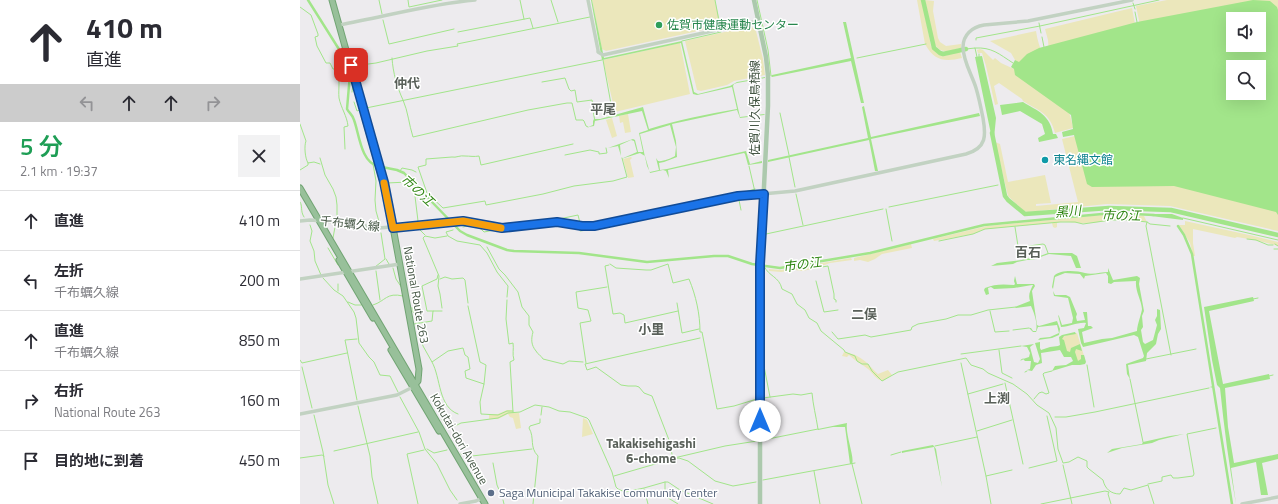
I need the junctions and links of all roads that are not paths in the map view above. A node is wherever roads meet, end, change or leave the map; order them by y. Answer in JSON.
{"nodes":[{"id":1,"x":332,"y":0,"type":"edge"},
{"id":2,"x":475,"y":0,"type":"edge"},
{"id":3,"x":588,"y":0,"type":"edge"},
{"id":4,"x":754,"y":0,"type":"edge"},
{"id":5,"x":1132,"y":0,"type":"edge"},
{"id":6,"x":758,"y":21,"type":"junction"},
{"id":7,"x":339,"y":25,"type":"junction"},
{"id":8,"x":300,"y":188,"type":"edge"},
{"id":9,"x":764,"y":194,"type":"junction"},
{"id":10,"x":300,"y":195,"type":"edge"},
{"id":11,"x":300,"y":221,"type":"edge"},
{"id":12,"x":318,"y":221,"type":"junction"},
{"id":13,"x":393,"y":228,"type":"junction"},
{"id":14,"x":400,"y":264,"type":"junction"},
{"id":15,"x":348,"y":272,"type":"junction"},
{"id":16,"x":300,"y":279,"type":"edge"},
{"id":17,"x":414,"y":386,"type":"junction"},
{"id":18,"x":300,"y":414,"type":"edge"},
{"id":19,"x":1278,"y":497,"type":"edge"},
{"id":20,"x":481,"y":500,"type":"edge"},
{"id":21,"x":460,"y":504,"type":"edge"},
{"id":22,"x":485,"y":504,"type":"edge"},
{"id":23,"x":760,"y":504,"type":"edge"},
{"id":24,"x":1242,"y":504,"type":"edge"}],
"edges":[{"from":1,"to":7,"type":"highway","name":"National Route 263"},
{"from":2,"to":7,"type":"street"},
{"from":3,"to":6,"type":"street"},
{"from":4,"to":6,"type":"main road","name":"佐賀川久保鳥栖線"},
{"from":5,"to":9,"type":"street","name":"千布蠣久線"},
{"from":6,"to":9,"type":"main road","name":"佐賀川久保鳥栖線"},
{"from":7,"to":13,"type":"highway","name":"National Route 263"},
{"from":8,"to":12,"type":"highway"},
{"from":9,"to":13,"type":"street","name":"千布蠣久線"},
{"from":9,"to":23,"type":"main road","name":"佐賀川久保鳥栖線"},
{"from":10,"to":12,"type":"highway"},
{"from":11,"to":12,"type":"street","name":"千布蠣久線"},
{"from":12,"to":13,"type":"street","name":"千布蠣久線"},
{"from":12,"to":15,"type":"highway"},
{"from":13,"to":14,"type":"highway","name":"National Route 263"},
{"from":14,"to":15,"type":"street"},
{"from":14,"to":17,"type":"highway","name":"National Route 263"},
{"from":15,"to":16,"type":"street"},
{"from":15,"to":17,"type":"highway"},
{"from":17,"to":18,"type":"street"},
{"from":17,"to":20,"type":"highway","name":"Kokutai-dori Avenue"},
{"from":19,"to":24,"type":"street"},
{"from":20,"to":21,"type":"street"},
{"from":20,"to":22,"type":"highway","name":"Kokutai-dori Avenue"}]}
